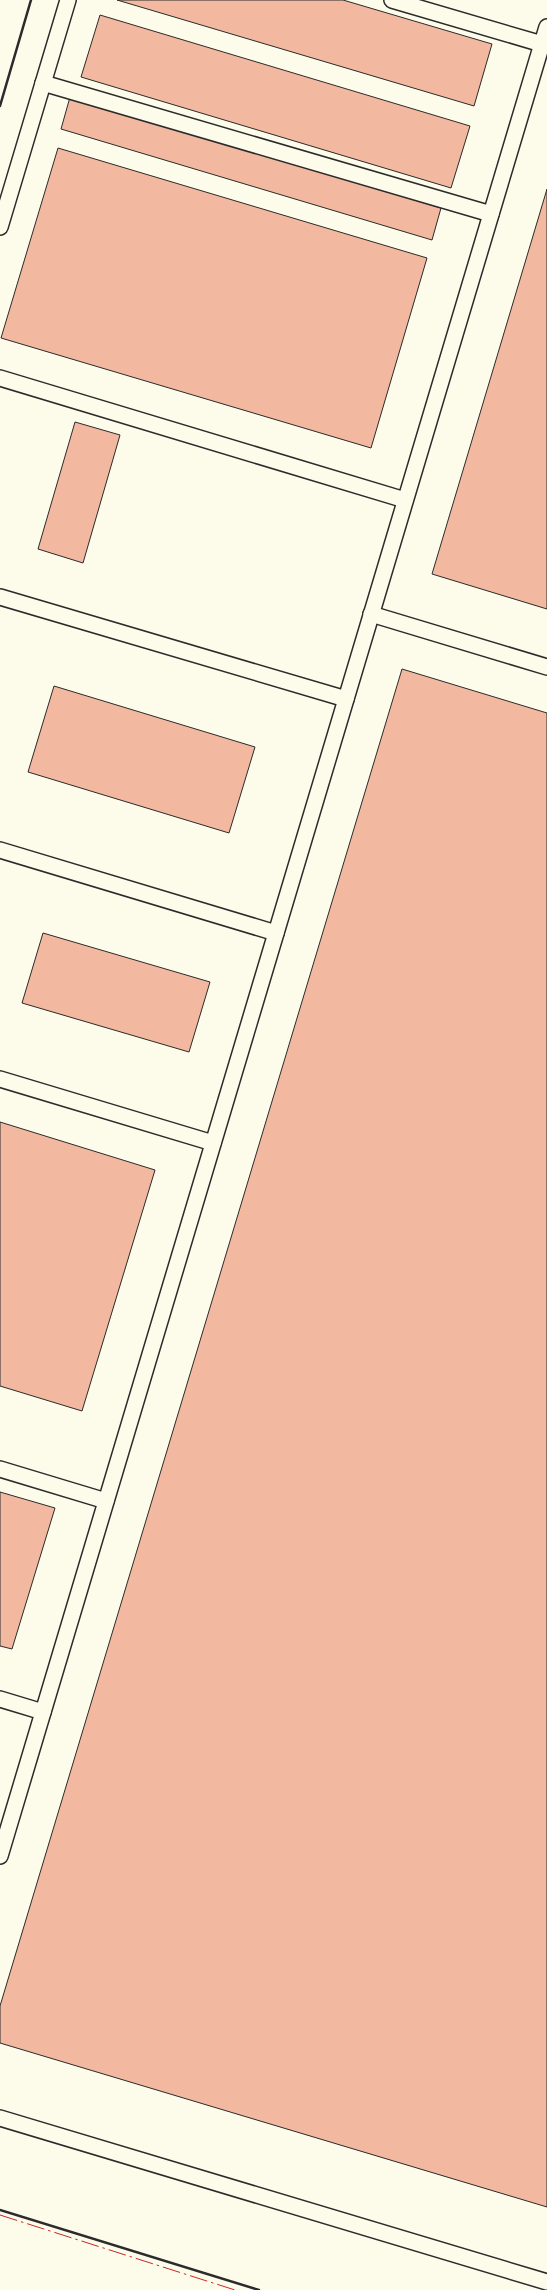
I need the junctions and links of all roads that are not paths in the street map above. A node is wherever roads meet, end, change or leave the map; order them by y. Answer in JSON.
{"nodes":[{"id":1,"x":68,"y":0,"type":"edge"},
{"id":2,"x":392,"y":0,"type":"edge"},
{"id":3,"x":547,"y":27,"type":"edge"},
{"id":4,"x":542,"y":44,"type":"junction"},
{"id":5,"x":43,"y":83,"type":"junction"},
{"id":6,"x":491,"y":214,"type":"junction"},
{"id":7,"x":0,"y":227,"type":"edge"},
{"id":8,"x":0,"y":378,"type":"edge"},
{"id":9,"x":405,"y":500,"type":"junction"},
{"id":10,"x":0,"y":598,"type":"edge"},
{"id":11,"x":371,"y":614,"type":"junction"},
{"id":12,"x":547,"y":667,"type":"edge"},
{"id":13,"x":346,"y":699,"type":"junction"},
{"id":14,"x":0,"y":850,"type":"edge"},
{"id":15,"x":276,"y":933,"type":"junction"},
{"id":16,"x":0,"y":1079,"type":"edge"},
{"id":17,"x":213,"y":1143,"type":"junction"},
{"id":18,"x":0,"y":1469,"type":"edge"},
{"id":19,"x":106,"y":1501,"type":"junction"},
{"id":20,"x":0,"y":1699,"type":"edge"},
{"id":21,"x":43,"y":1712,"type":"junction"},
{"id":22,"x":0,"y":1856,"type":"edge"},
{"id":23,"x":0,"y":2118,"type":"edge"},
{"id":24,"x":547,"y":2282,"type":"edge"}],
"edges":[{"from":1,"to":5,"type":"lane"},
{"from":2,"to":4,"type":"lane"},
{"from":3,"to":4,"type":"lane"},
{"from":4,"to":6,"type":"lane"},
{"from":5,"to":6,"type":"lane"},
{"from":5,"to":7,"type":"lane"},
{"from":6,"to":9,"type":"lane"},
{"from":8,"to":9,"type":"lane"},
{"from":9,"to":11,"type":"lane"},
{"from":10,"to":13,"type":"lane"},
{"from":11,"to":12,"type":"lane"},
{"from":11,"to":13,"type":"lane"},
{"from":13,"to":15,"type":"lane"},
{"from":14,"to":15,"type":"lane"},
{"from":15,"to":17,"type":"lane"},
{"from":16,"to":17,"type":"lane"},
{"from":17,"to":19,"type":"lane"},
{"from":18,"to":19,"type":"lane"},
{"from":19,"to":21,"type":"lane"},
{"from":20,"to":21,"type":"lane"},
{"from":21,"to":22,"type":"lane"},
{"from":23,"to":24,"type":"lane"}]}
